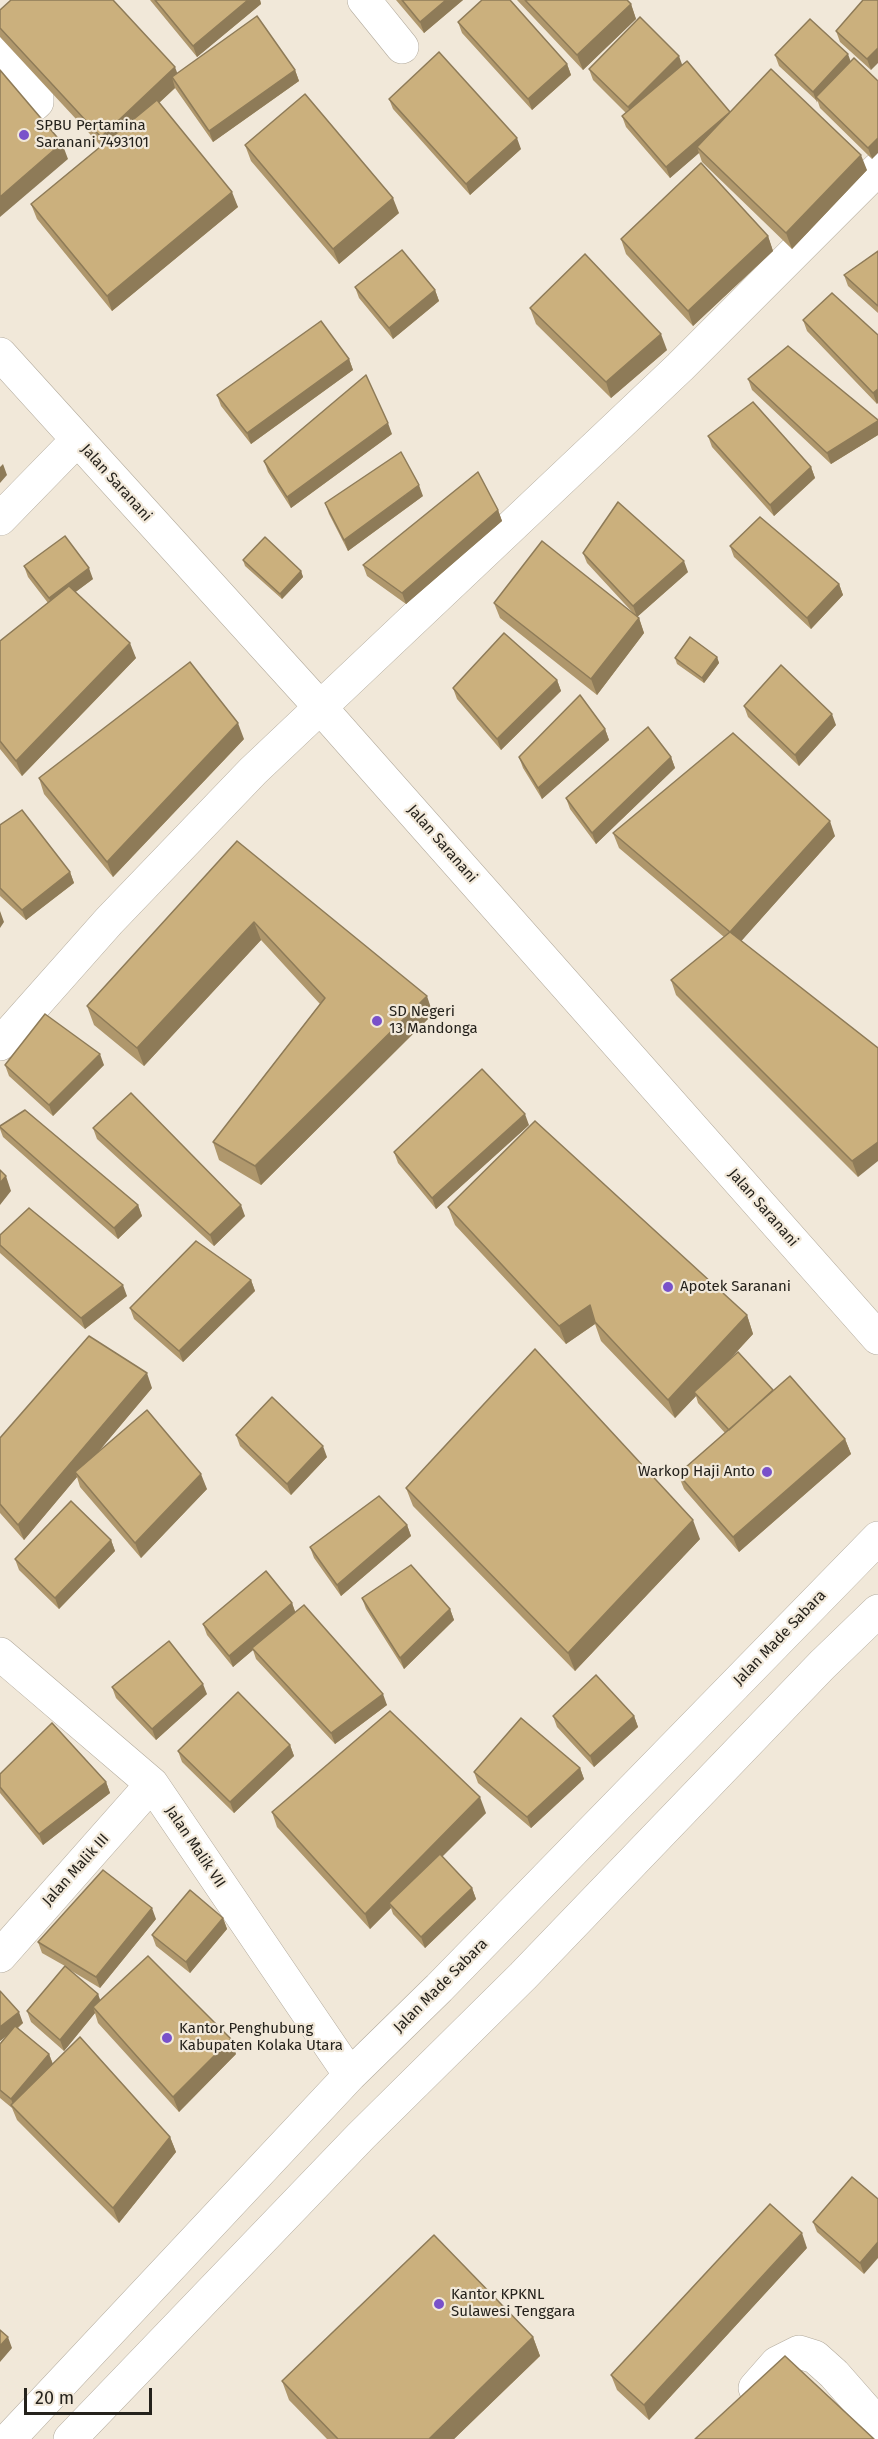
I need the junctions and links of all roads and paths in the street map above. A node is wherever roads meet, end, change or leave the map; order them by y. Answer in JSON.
{"nodes":[{"id":1,"x":364,"y":0,"type":"edge"},
{"id":2,"x":402,"y":47,"type":"dead end"},
{"id":3,"x":0,"y":48,"type":"edge"},
{"id":4,"x":27,"y":111,"type":"edge"},
{"id":5,"x":878,"y":169,"type":"edge"},
{"id":6,"x":0,"y":354,"type":"edge"},
{"id":7,"x":77,"y":440,"type":"junction"},
{"id":8,"x":0,"y":519,"type":"edge"},
{"id":9,"x":320,"y":707,"type":"junction"},
{"id":10,"x":0,"y":1044,"type":"edge"},
{"id":11,"x":878,"y":1338,"type":"edge"},
{"id":12,"x":878,"y":1538,"type":"edge"},
{"id":13,"x":878,"y":1611,"type":"edge"},
{"id":14,"x":0,"y":1654,"type":"edge"},
{"id":15,"x":152,"y":1784,"type":"junction"},
{"id":16,"x":0,"y":1956,"type":"edge"},
{"id":17,"x":350,"y":2075,"type":"junction"},
{"id":18,"x":733,"y":2412,"type":"edge"},
{"id":19,"x":878,"y":2424,"type":"edge"},
{"id":20,"x":9,"y":2439,"type":"edge"},
{"id":21,"x":70,"y":2439,"type":"edge"}],
"edges":[{"from":1,"to":2,"type":"street"},
{"from":3,"to":4,"type":"street"},
{"from":5,"to":9,"type":"street"},
{"from":6,"to":7,"type":"street","name":"Jalan Saranani"},
{"from":7,"to":8,"type":"street"},
{"from":7,"to":9,"type":"street","name":"Jalan Saranani"},
{"from":9,"to":10,"type":"street"},
{"from":9,"to":11,"type":"street","name":"Jalan Saranani"},
{"from":12,"to":17,"type":"street","name":"Jalan Made Sabara"},
{"from":13,"to":21,"type":"street"},
{"from":14,"to":15,"type":"street","name":"Jalan Malik VII"},
{"from":15,"to":16,"type":"street","name":"Jalan Malik III"},
{"from":15,"to":17,"type":"street","name":"Jalan Malik VII"},
{"from":17,"to":20,"type":"street","name":"Jalan Made Sabara"},
{"from":18,"to":19,"type":"street"}]}
